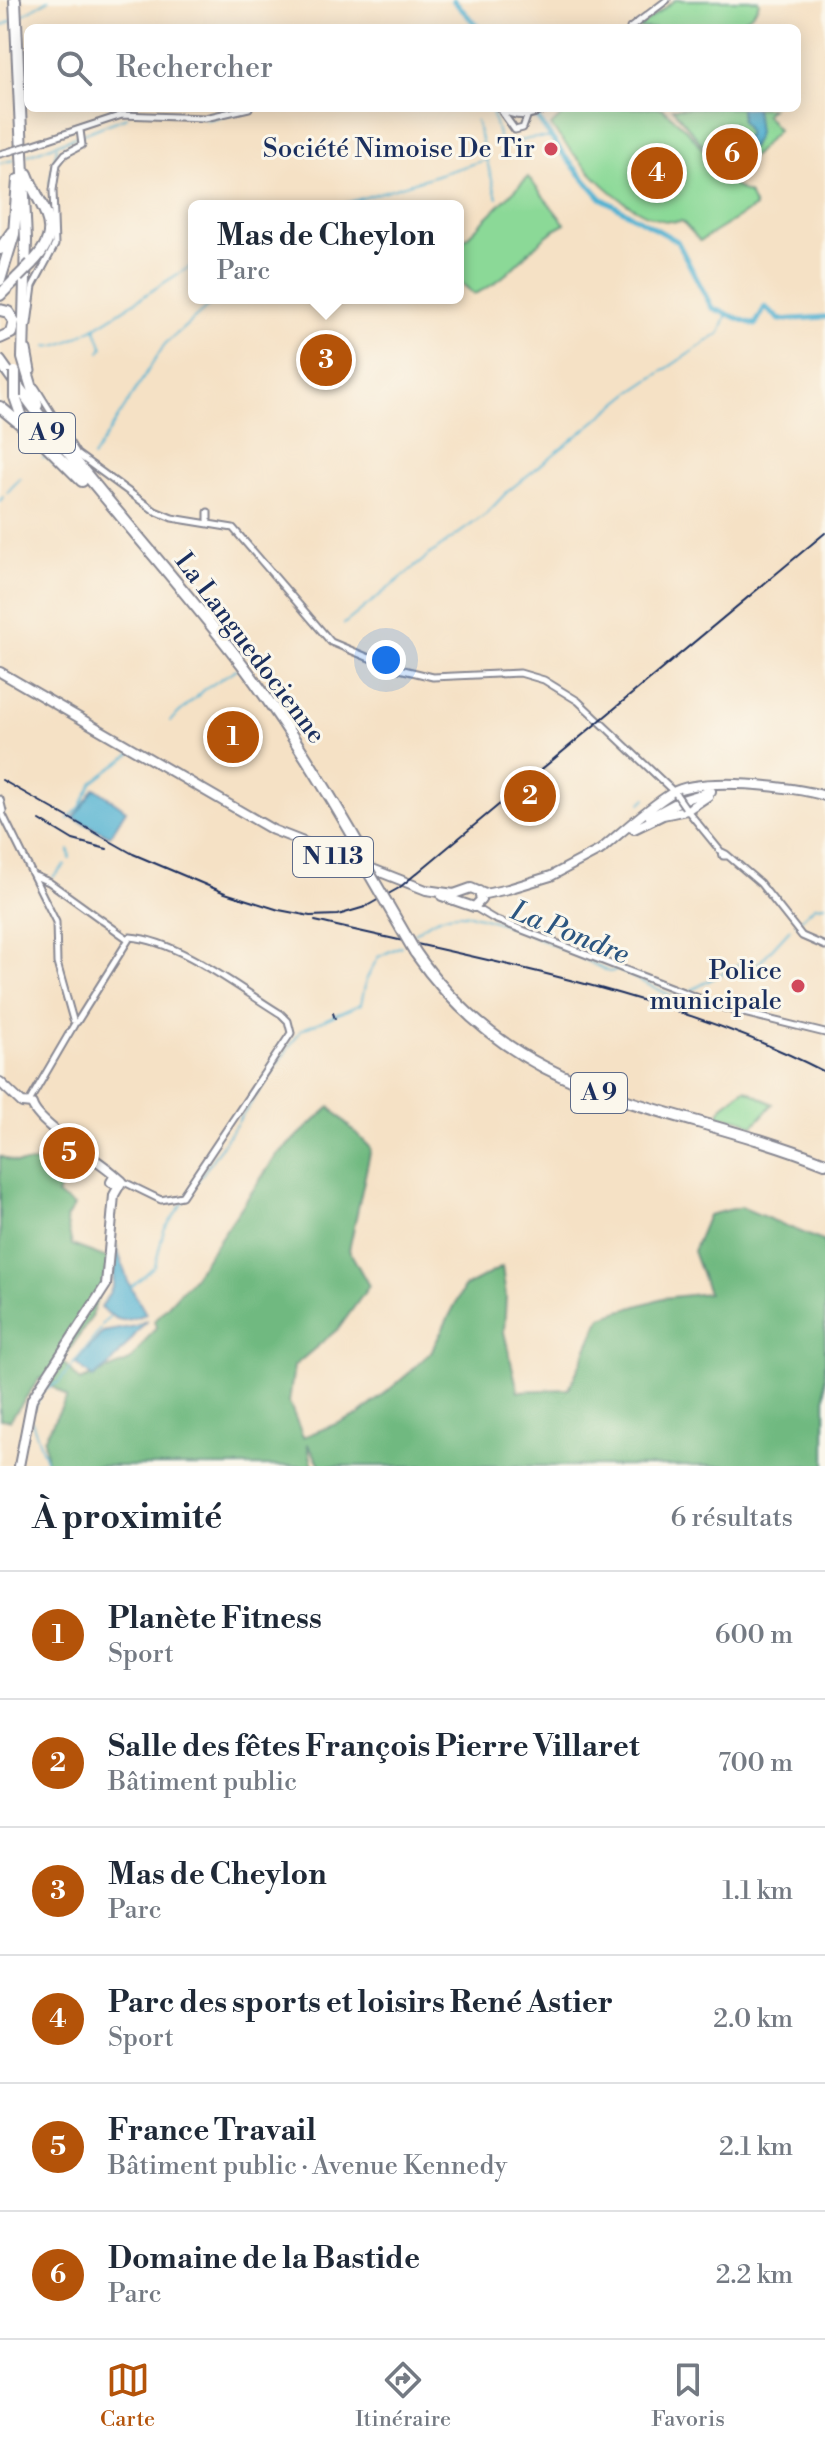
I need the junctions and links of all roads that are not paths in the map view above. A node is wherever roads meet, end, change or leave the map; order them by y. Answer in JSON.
{"nodes":[{"id":1,"x":14,"y":0,"type":"edge"},
{"id":2,"x":667,"y":0,"type":"edge"},
{"id":3,"x":15,"y":20,"type":"junction"},
{"id":4,"x":636,"y":24,"type":"edge"},
{"id":5,"x":19,"y":62,"type":"junction"},
{"id":6,"x":231,"y":112,"type":"edge"},
{"id":7,"x":502,"y":112,"type":"edge"},
{"id":8,"x":508,"y":112,"type":"edge"},
{"id":9,"x":540,"y":112,"type":"edge"},
{"id":10,"x":518,"y":116,"type":"junction"},
{"id":11,"x":528,"y":119,"type":"junction"},
{"id":12,"x":510,"y":123,"type":"junction"},
{"id":13,"x":81,"y":133,"type":"junction"},
{"id":14,"x":0,"y":154,"type":"edge"},
{"id":15,"x":20,"y":216,"type":"junction"},
{"id":16,"x":0,"y":249,"type":"edge"},
{"id":17,"x":0,"y":280,"type":"edge"},
{"id":18,"x":0,"y":295,"type":"edge"},
{"id":19,"x":0,"y":310,"type":"edge"},
{"id":20,"x":0,"y":338,"type":"edge"},
{"id":21,"x":0,"y":358,"type":"edge"},
{"id":22,"x":0,"y":368,"type":"edge"},
{"id":23,"x":17,"y":394,"type":"junction"},
{"id":24,"x":0,"y":407,"type":"edge"},
{"id":25,"x":39,"y":438,"type":"junction"},
{"id":26,"x":62,"y":447,"type":"junction"},
{"id":27,"x":96,"y":496,"type":"junction"},
{"id":28,"x":208,"y":512,"type":"dead end"},
{"id":29,"x":206,"y":521,"type":"junction"},
{"id":30,"x":0,"y":673,"type":"edge"},
{"id":31,"x":768,"y":786,"type":"junction"},
{"id":32,"x":211,"y":789,"type":"dead end"},
{"id":33,"x":675,"y":793,"type":"junction"},
{"id":34,"x":825,"y":796,"type":"edge"},
{"id":35,"x":0,"y":804,"type":"edge"},
{"id":36,"x":234,"y":808,"type":"junction"},
{"id":37,"x":686,"y":809,"type":"junction"},
{"id":38,"x":604,"y":847,"type":"junction"},
{"id":39,"x":363,"y":857,"type":"junction"},
{"id":40,"x":38,"y":879,"type":"junction"},
{"id":41,"x":482,"y":899,"type":"junction"},
{"id":42,"x":128,"y":938,"type":"junction"},
{"id":43,"x":825,"y":946,"type":"edge"},
{"id":44,"x":75,"y":1022,"type":"junction"},
{"id":45,"x":825,"y":1033,"type":"edge"},
{"id":46,"x":0,"y":1084,"type":"edge"},
{"id":47,"x":29,"y":1106,"type":"junction"},
{"id":48,"x":825,"y":1160,"type":"edge"},
{"id":49,"x":117,"y":1181,"type":"junction"},
{"id":50,"x":19,"y":1466,"type":"edge"}],
"edges":[{"from":1,"to":3,"type":"highway"},
{"from":2,"to":4,"type":"street"},
{"from":3,"to":5,"type":"highway"},
{"from":3,"to":15,"type":"highway"},
{"from":5,"to":18,"type":"highway","bridge":true},
{"from":5,"to":26,"type":"highway"},
{"from":6,"to":13,"type":"street"},
{"from":7,"to":12,"type":"street"},
{"from":8,"to":10,"type":"street"},
{"from":9,"to":11,"type":"street"},
{"from":10,"to":11,"type":"street"},
{"from":10,"to":12,"type":"street"},
{"from":11,"to":12,"type":"street"},
{"from":13,"to":14,"type":"street","bridge":true},
{"from":13,"to":29,"type":"street"},
{"from":15,"to":16,"type":"highway"},
{"from":15,"to":17,"type":"highway"},
{"from":15,"to":23,"type":"highway","bridge":true},
{"from":19,"to":20,"type":"highway"},
{"from":21,"to":23,"type":"highway"},
{"from":22,"to":27,"type":"highway","name":"La Languedocienne","number":"A 9"},
{"from":23,"to":25,"type":"highway"},
{"from":23,"to":26,"type":"highway","name":"La Languedocienne","number":"A 9"},
{"from":24,"to":25,"type":"highway"},
{"from":25,"to":27,"type":"highway"},
{"from":26,"to":39,"type":"highway","name":"La Languedocienne","number":"A 9"},
{"from":27,"to":39,"type":"highway","name":"La Languedocienne","number":"A 9"},
{"from":28,"to":29,"type":"street"},
{"from":29,"to":33,"type":"street"},
{"from":30,"to":36,"type":"main road","number":"N 113"},
{"from":30,"to":41,"type":"main road","number":"N 113"},
{"from":31,"to":33,"type":"main road"},
{"from":31,"to":34,"type":"main road"},
{"from":31,"to":37,"type":"main road"},
{"from":31,"to":38,"type":"main road"},
{"from":32,"to":36,"type":"street"},
{"from":33,"to":37,"type":"street","bridge":true},
{"from":33,"to":38,"type":"main road"},
{"from":35,"to":40,"type":"street"},
{"from":36,"to":41,"type":"main road","number":"N 113"},
{"from":37,"to":38,"type":"main road"},
{"from":37,"to":43,"type":"street"},
{"from":38,"to":41,"type":"main road"},
{"from":39,"to":48,"type":"highway","name":"La Languedocienne","number":"A 9","bridge":true},
{"from":40,"to":42,"type":"street"},
{"from":40,"to":44,"type":"street"},
{"from":41,"to":45,"type":"street"},
{"from":42,"to":44,"type":"street"},
{"from":42,"to":49,"type":"street"},
{"from":44,"to":47,"type":"street"},
{"from":46,"to":47,"type":"main road"},
{"from":47,"to":49,"type":"main road"},
{"from":49,"to":50,"type":"main road"}]}
